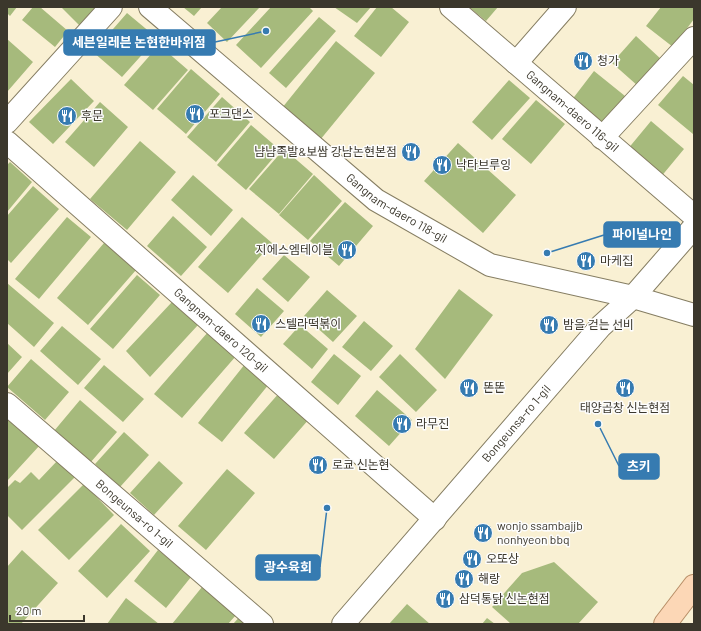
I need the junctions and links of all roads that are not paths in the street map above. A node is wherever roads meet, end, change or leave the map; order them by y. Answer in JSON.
{"nodes":[{"id":1,"x":111,"y":7,"type":"edge"},
{"id":2,"x":150,"y":7,"type":"edge"},
{"id":3,"x":451,"y":7,"type":"edge"},
{"id":4,"x":565,"y":7,"type":"edge"},
{"id":5,"x":694,"y":38,"type":"edge"},
{"id":6,"x":516,"y":63,"type":"junction"},
{"id":7,"x":7,"y":122,"type":"edge"},
{"id":8,"x":602,"y":138,"type":"junction"},
{"id":9,"x":7,"y":142,"type":"edge"},
{"id":10,"x":694,"y":216,"type":"edge"},
{"id":11,"x":694,"y":227,"type":"edge"},
{"id":12,"x":633,"y":297,"type":"junction"},
{"id":13,"x":694,"y":314,"type":"edge"},
{"id":14,"x":7,"y":404,"type":"edge"},
{"id":15,"x":435,"y":520,"type":"junction"},
{"id":16,"x":694,"y":586,"type":"edge"},
{"id":17,"x":262,"y":624,"type":"edge"},
{"id":18,"x":343,"y":624,"type":"edge"},
{"id":19,"x":665,"y":624,"type":"edge"}],
"edges":[{"from":1,"to":7,"type":"street"},
{"from":2,"to":12,"type":"street","name":"Gangnam-daero 118-gil"},
{"from":3,"to":6,"type":"street","name":"Gangnam-daero 116-gil"},
{"from":4,"to":6,"type":"street"},
{"from":5,"to":8,"type":"street"},
{"from":6,"to":8,"type":"street","name":"Gangnam-daero 116-gil"},
{"from":8,"to":10,"type":"street","name":"Gangnam-daero 116-gil"},
{"from":9,"to":15,"type":"street","name":"Gangnam-daero 120-gil"},
{"from":11,"to":12,"type":"street","name":"Bongeunsa-ro 1-gil"},
{"from":12,"to":13,"type":"street","name":"Gangnam-daero 118-gil"},
{"from":12,"to":15,"type":"street","name":"Bongeunsa-ro 1-gil"},
{"from":14,"to":17,"type":"street","name":"Bongeunsa-ro 1-gil"},
{"from":15,"to":18,"type":"street","name":"Bongeunsa-ro 1-gil"},
{"from":16,"to":19,"type":"main road"}]}
